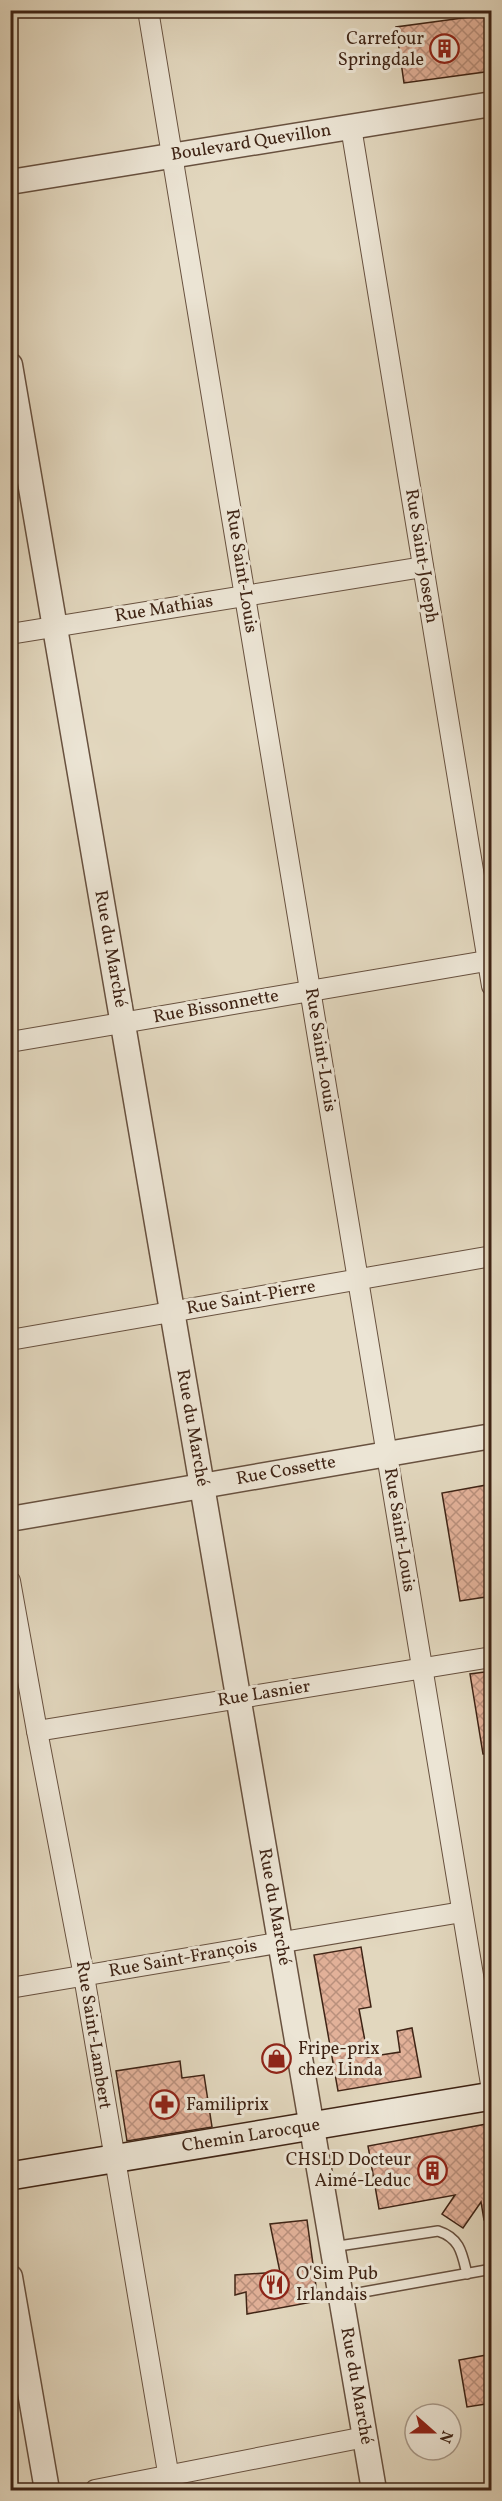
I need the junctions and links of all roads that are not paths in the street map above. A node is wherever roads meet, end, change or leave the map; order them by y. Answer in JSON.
{"nodes":[{"id":1,"x":148,"y":10,"type":"edge"},
{"id":2,"x":492,"y":104,"type":"edge"},
{"id":3,"x":351,"y":127,"type":"junction"},
{"id":4,"x":172,"y":156,"type":"junction"},
{"id":5,"x":10,"y":182,"type":"edge"},
{"id":6,"x":10,"y":365,"type":"edge"},
{"id":7,"x":423,"y":567,"type":"junction"},
{"id":8,"x":245,"y":596,"type":"junction"},
{"id":9,"x":55,"y":627,"type":"junction"},
{"id":10,"x":10,"y":634,"type":"edge"},
{"id":11,"x":489,"y":960,"type":"edge"},
{"id":12,"x":492,"y":986,"type":"edge"},
{"id":13,"x":310,"y":991,"type":"junction"},
{"id":14,"x":123,"y":1023,"type":"junction"},
{"id":15,"x":10,"y":1042,"type":"edge"},
{"id":16,"x":492,"y":1256,"type":"edge"},
{"id":17,"x":358,"y":1279,"type":"junction"},
{"id":18,"x":172,"y":1312,"type":"junction"},
{"id":19,"x":10,"y":1340,"type":"edge"},
{"id":20,"x":492,"y":1436,"type":"edge"},
{"id":21,"x":387,"y":1454,"type":"junction"},
{"id":22,"x":202,"y":1486,"type":"junction"},
{"id":23,"x":10,"y":1519,"type":"edge"},
{"id":24,"x":10,"y":1581,"type":"edge"},
{"id":25,"x":492,"y":1657,"type":"edge"},
{"id":26,"x":422,"y":1669,"type":"junction"},
{"id":27,"x":238,"y":1698,"type":"junction"},
{"id":28,"x":37,"y":1731,"type":"junction"},
{"id":29,"x":462,"y":1912,"type":"junction"},
{"id":30,"x":280,"y":1943,"type":"junction"},
{"id":31,"x":84,"y":1976,"type":"junction"},
{"id":32,"x":10,"y":1988,"type":"edge"},
{"id":33,"x":492,"y":2091,"type":"edge"},
{"id":34,"x":492,"y":2096,"type":"edge"},
{"id":35,"x":311,"y":2126,"type":"junction"},
{"id":36,"x":114,"y":2159,"type":"junction"},
{"id":37,"x":10,"y":2176,"type":"edge"},
{"id":38,"x":332,"y":2247,"type":"junction"},
{"id":39,"x":492,"y":2269,"type":"edge"},
{"id":40,"x":467,"y":2274,"type":"junction"},
{"id":41,"x":10,"y":2277,"type":"edge"},
{"id":42,"x":341,"y":2296,"type":"junction"},
{"id":43,"x":19,"y":2386,"type":"edge"},
{"id":44,"x":365,"y":2436,"type":"junction"},
{"id":45,"x":170,"y":2483,"type":"edge"},
{"id":46,"x":47,"y":2490,"type":"edge"},
{"id":47,"x":95,"y":2490,"type":"edge"},
{"id":48,"x":374,"y":2490,"type":"edge"}],
"edges":[{"from":1,"to":4,"type":"street","name":"Rue Saint-Louis"},
{"from":2,"to":3,"type":"street","name":"Boulevard Quevillon"},
{"from":3,"to":4,"type":"street","name":"Boulevard Quevillon"},
{"from":3,"to":7,"type":"street","name":"Rue Saint-Joseph"},
{"from":4,"to":5,"type":"street","name":"Boulevard Quevillon"},
{"from":4,"to":8,"type":"street","name":"Rue Saint-Louis"},
{"from":6,"to":9,"type":"street","name":"Rue du Marché"},
{"from":7,"to":8,"type":"street","name":"Rue Mathias"},
{"from":7,"to":11,"type":"street","name":"Rue Saint-Joseph"},
{"from":8,"to":9,"type":"street","name":"Rue Mathias"},
{"from":8,"to":13,"type":"street","name":"Rue Saint-Louis"},
{"from":9,"to":10,"type":"street","name":"Rue Mathias"},
{"from":9,"to":14,"type":"street","name":"Rue du Marché"},
{"from":11,"to":12,"type":"street","name":"Rue Saint-Joseph"},
{"from":11,"to":13,"type":"street","name":"Rue Bissonnette"},
{"from":13,"to":14,"type":"street","name":"Rue Bissonnette"},
{"from":13,"to":17,"type":"street","name":"Rue Saint-Louis"},
{"from":14,"to":15,"type":"street","name":"Rue Bissonnette"},
{"from":14,"to":18,"type":"street","name":"Rue du Marché"},
{"from":16,"to":17,"type":"street","name":"Rue Saint-Pierre"},
{"from":17,"to":18,"type":"street","name":"Rue Saint-Pierre"},
{"from":17,"to":21,"type":"street","name":"Rue Saint-Louis"},
{"from":18,"to":19,"type":"street","name":"Rue Saint-Pierre"},
{"from":18,"to":22,"type":"street","name":"Rue du Marché"},
{"from":20,"to":21,"type":"street","name":"Rue Cossette"},
{"from":21,"to":22,"type":"street","name":"Rue Cossette"},
{"from":21,"to":26,"type":"street","name":"Rue Saint-Louis"},
{"from":22,"to":23,"type":"street","name":"Rue Cossette"},
{"from":22,"to":27,"type":"street","name":"Rue du Marché"},
{"from":24,"to":28,"type":"street","name":"Rue Saint-Lambert"},
{"from":25,"to":26,"type":"street","name":"Rue Lasnier"},
{"from":26,"to":27,"type":"street","name":"Rue Lasnier"},
{"from":26,"to":29,"type":"street","name":"Rue Saint-Louis"},
{"from":27,"to":28,"type":"street","name":"Rue Lasnier"},
{"from":27,"to":30,"type":"street","name":"Rue du Marché"},
{"from":28,"to":31,"type":"street","name":"Rue Saint-Lambert"},
{"from":29,"to":30,"type":"street","name":"Rue Saint-François"},
{"from":29,"to":33,"type":"street","name":"Rue Saint-Louis"},
{"from":30,"to":31,"type":"street","name":"Rue Saint-François"},
{"from":30,"to":35,"type":"street","name":"Rue du Marché"},
{"from":31,"to":32,"type":"street","name":"Rue Saint-François"},
{"from":31,"to":36,"type":"street","name":"Rue Saint-Lambert"},
{"from":34,"to":35,"type":"main road","name":"Chemin Larocque"},
{"from":35,"to":36,"type":"main road","name":"Chemin Larocque"},
{"from":35,"to":38,"type":"street","name":"Rue du Marché"},
{"from":36,"to":37,"type":"main road","name":"Chemin Larocque"},
{"from":36,"to":45,"type":"street","name":"Rue Saint-Lambert"},
{"from":38,"to":40,"type":"lane"},
{"from":38,"to":42,"type":"street","name":"Rue du Marché"},
{"from":39,"to":40,"type":"lane"},
{"from":40,"to":42,"type":"lane"},
{"from":41,"to":43,"type":"street"},
{"from":42,"to":44,"type":"street","name":"Rue du Marché"},
{"from":43,"to":46,"type":"street"},
{"from":44,"to":45,"type":"street"},
{"from":44,"to":48,"type":"street","name":"Rue du Marché"},
{"from":45,"to":47,"type":"street"}]}
